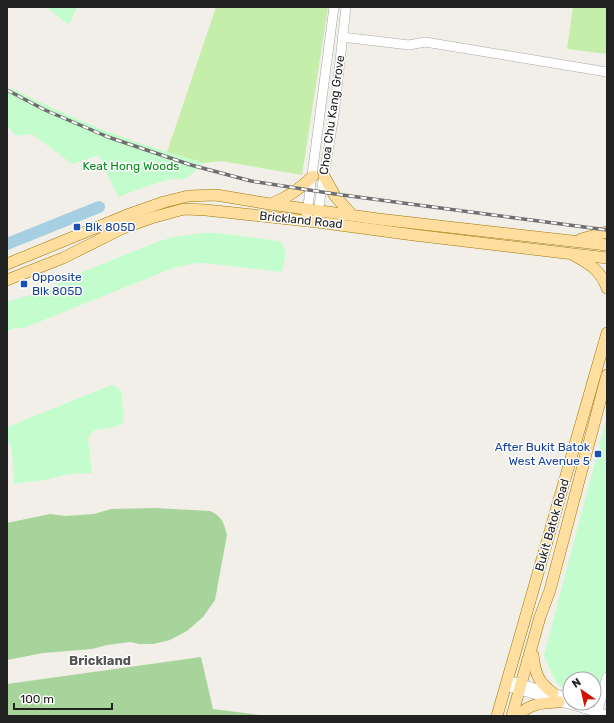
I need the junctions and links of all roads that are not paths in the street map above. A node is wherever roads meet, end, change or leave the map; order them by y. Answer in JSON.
{"nodes":[{"id":1,"x":334,"y":7,"type":"edge"},
{"id":2,"x":346,"y":7,"type":"edge"},
{"id":3,"x":342,"y":37,"type":"junction"},
{"id":4,"x":607,"y":72,"type":"edge"},
{"id":5,"x":318,"y":176,"type":"junction"},
{"id":6,"x":270,"y":204,"type":"junction"},
{"id":7,"x":313,"y":209,"type":"junction"},
{"id":8,"x":352,"y":215,"type":"junction"},
{"id":9,"x":311,"y":221,"type":"junction"},
{"id":10,"x":607,"y":232,"type":"edge"},
{"id":11,"x":575,"y":241,"type":"junction"},
{"id":12,"x":607,"y":244,"type":"edge"},
{"id":13,"x":573,"y":254,"type":"junction"},
{"id":14,"x":607,"y":258,"type":"edge"},
{"id":15,"x":7,"y":264,"type":"edge"},
{"id":16,"x":7,"y":280,"type":"edge"},
{"id":17,"x":607,"y":288,"type":"edge"},
{"id":18,"x":607,"y":333,"type":"edge"},
{"id":19,"x":607,"y":375,"type":"edge"},
{"id":20,"x":570,"y":513,"type":"junction"},
{"id":21,"x":553,"y":522,"type":"junction"},
{"id":22,"x":562,"y":542,"type":"junction"},
{"id":23,"x":536,"y":582,"type":"junction"},
{"id":24,"x":532,"y":648,"type":"junction"},
{"id":25,"x":607,"y":677,"type":"edge"},
{"id":26,"x":506,"y":683,"type":"junction"},
{"id":27,"x":521,"y":687,"type":"junction"},
{"id":28,"x":561,"y":698,"type":"edge"},
{"id":29,"x":603,"y":708,"type":"edge"},
{"id":30,"x":607,"y":715,"type":"edge"},
{"id":31,"x":497,"y":716,"type":"edge"},
{"id":32,"x":512,"y":716,"type":"edge"},
{"id":33,"x":517,"y":716,"type":"edge"}],
"edges":[{"from":1,"to":5,"type":"street","name":"Choa Chu Kang Grove"},
{"from":2,"to":3,"type":"street","name":"Choa Chu Kang Grove"},
{"from":3,"to":4,"type":"street"},
{"from":3,"to":5,"type":"street","name":"Choa Chu Kang Grove"},
{"from":5,"to":6,"type":"main road"},
{"from":5,"to":7,"type":"street","name":"Choa Chu Kang Grove"},
{"from":5,"to":8,"type":"main road"},
{"from":6,"to":7,"type":"main road","name":"Brickland Road"},
{"from":6,"to":15,"type":"main road","name":"Brickland Road"},
{"from":7,"to":8,"type":"main road","name":"Brickland Road"},
{"from":7,"to":9,"type":"street","name":"Choa Chu Kang Grove"},
{"from":8,"to":11,"type":"main road","name":"Brickland Road"},
{"from":9,"to":13,"type":"main road","name":"Brickland Road"},
{"from":9,"to":16,"type":"main road","name":"Brickland Road"},
{"from":10,"to":11,"type":"main road"},
{"from":11,"to":12,"type":"main road","name":"Brickland Road"},
{"from":13,"to":14,"type":"main road","name":"Brickland Road"},
{"from":13,"to":17,"type":"main road"},
{"from":18,"to":21,"type":"main road","name":"Bukit Batok Road"},
{"from":19,"to":20,"type":"main road","name":"Bukit Batok Road"},
{"from":20,"to":21,"type":"main road"},
{"from":20,"to":22,"type":"main road","name":"Bukit Batok Road"},
{"from":21,"to":23,"type":"main road","name":"Bukit Batok Road"},
{"from":22,"to":23,"type":"main road"},
{"from":22,"to":24,"type":"main road","name":"Bukit Batok Road"},
{"from":23,"to":26,"type":"main road","name":"Bukit Batok Road"},
{"from":24,"to":27,"type":"main road","name":"Bukit Batok Road"},
{"from":24,"to":28,"type":"main road"},
{"from":25,"to":29,"type":"street"},
{"from":26,"to":27,"type":"street"},
{"from":26,"to":31,"type":"main road","name":"Bukit Batok Road"},
{"from":27,"to":28,"type":"street"},
{"from":27,"to":32,"type":"main road","name":"Bukit Batok Road"},
{"from":28,"to":30,"type":"street"},
{"from":28,"to":33,"type":"main road"}]}
